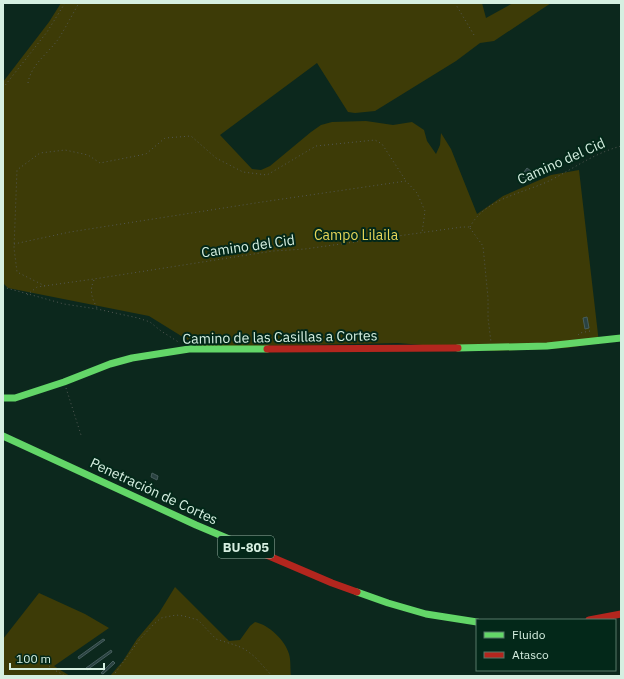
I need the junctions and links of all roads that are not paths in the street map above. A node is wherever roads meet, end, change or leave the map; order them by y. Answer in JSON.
{"nodes":[{"id":1,"x":621,"y":338,"type":"edge"},
{"id":2,"x":3,"y":398,"type":"edge"},
{"id":3,"x":3,"y":436,"type":"edge"},
{"id":4,"x":621,"y":614,"type":"edge"},
{"id":5,"x":594,"y":619,"type":"edge"},
{"id":6,"x":476,"y":622,"type":"edge"}],
"edges":[{"from":1,"to":2,"type":"street","name":"Camino de las Casillas a Cortes"},
{"from":3,"to":6,"type":"street","name":"Penetración de Cortes","number":"BU-805"},
{"from":4,"to":5,"type":"street"}]}
